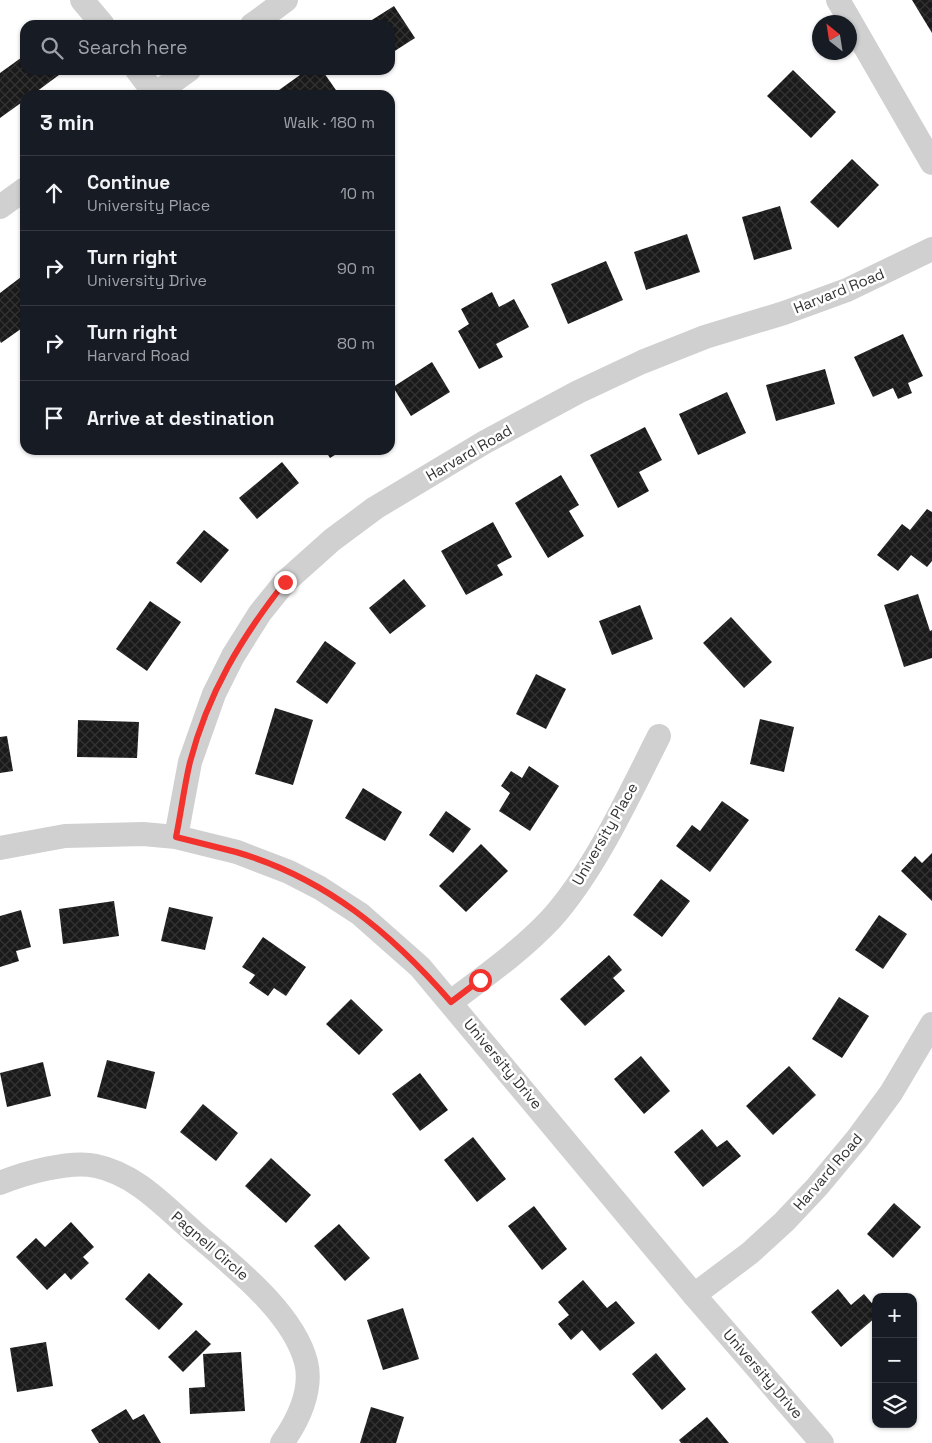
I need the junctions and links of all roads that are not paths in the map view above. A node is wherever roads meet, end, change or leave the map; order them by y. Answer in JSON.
{"nodes":[{"id":1,"x":82,"y":0,"type":"edge"},
{"id":2,"x":286,"y":0,"type":"edge"},
{"id":3,"x":838,"y":0,"type":"edge"},
{"id":4,"x":99,"y":20,"type":"edge"},
{"id":5,"x":259,"y":20,"type":"edge"},
{"id":6,"x":141,"y":75,"type":"edge"},
{"id":7,"x":182,"y":75,"type":"edge"},
{"id":8,"x":151,"y":90,"type":"edge"},
{"id":9,"x":160,"y":90,"type":"edge"},
{"id":10,"x":932,"y":163,"type":"edge"},
{"id":11,"x":20,"y":193,"type":"edge"},
{"id":12,"x":0,"y":207,"type":"edge"},
{"id":13,"x":932,"y":249,"type":"edge"},
{"id":14,"x":659,"y":736,"type":"dead end"},
{"id":15,"x":176,"y":837,"type":"junction"},
{"id":16,"x":0,"y":848,"type":"edge"},
{"id":17,"x":451,"y":1002,"type":"junction"},
{"id":18,"x":932,"y":1024,"type":"edge"},
{"id":19,"x":0,"y":1183,"type":"edge"},
{"id":20,"x":694,"y":1295,"type":"junction"},
{"id":21,"x":282,"y":1443,"type":"edge"},
{"id":22,"x":822,"y":1443,"type":"edge"}],
"edges":[{"from":1,"to":4,"type":"street"},
{"from":2,"to":5,"type":"street"},
{"from":3,"to":10,"type":"street"},
{"from":6,"to":8,"type":"street"},
{"from":7,"to":9,"type":"street"},
{"from":11,"to":12,"type":"street"},
{"from":13,"to":15,"type":"street","name":"Harvard Road"},
{"from":14,"to":17,"type":"street","name":"University Place"},
{"from":15,"to":16,"type":"street","name":"University Drive"},
{"from":15,"to":17,"type":"street","name":"University Drive"},
{"from":17,"to":20,"type":"street","name":"University Drive"},
{"from":18,"to":20,"type":"street","name":"Harvard Road"},
{"from":19,"to":21,"type":"street","name":"Pagnell Circle"},
{"from":20,"to":22,"type":"street","name":"University Drive"}]}
